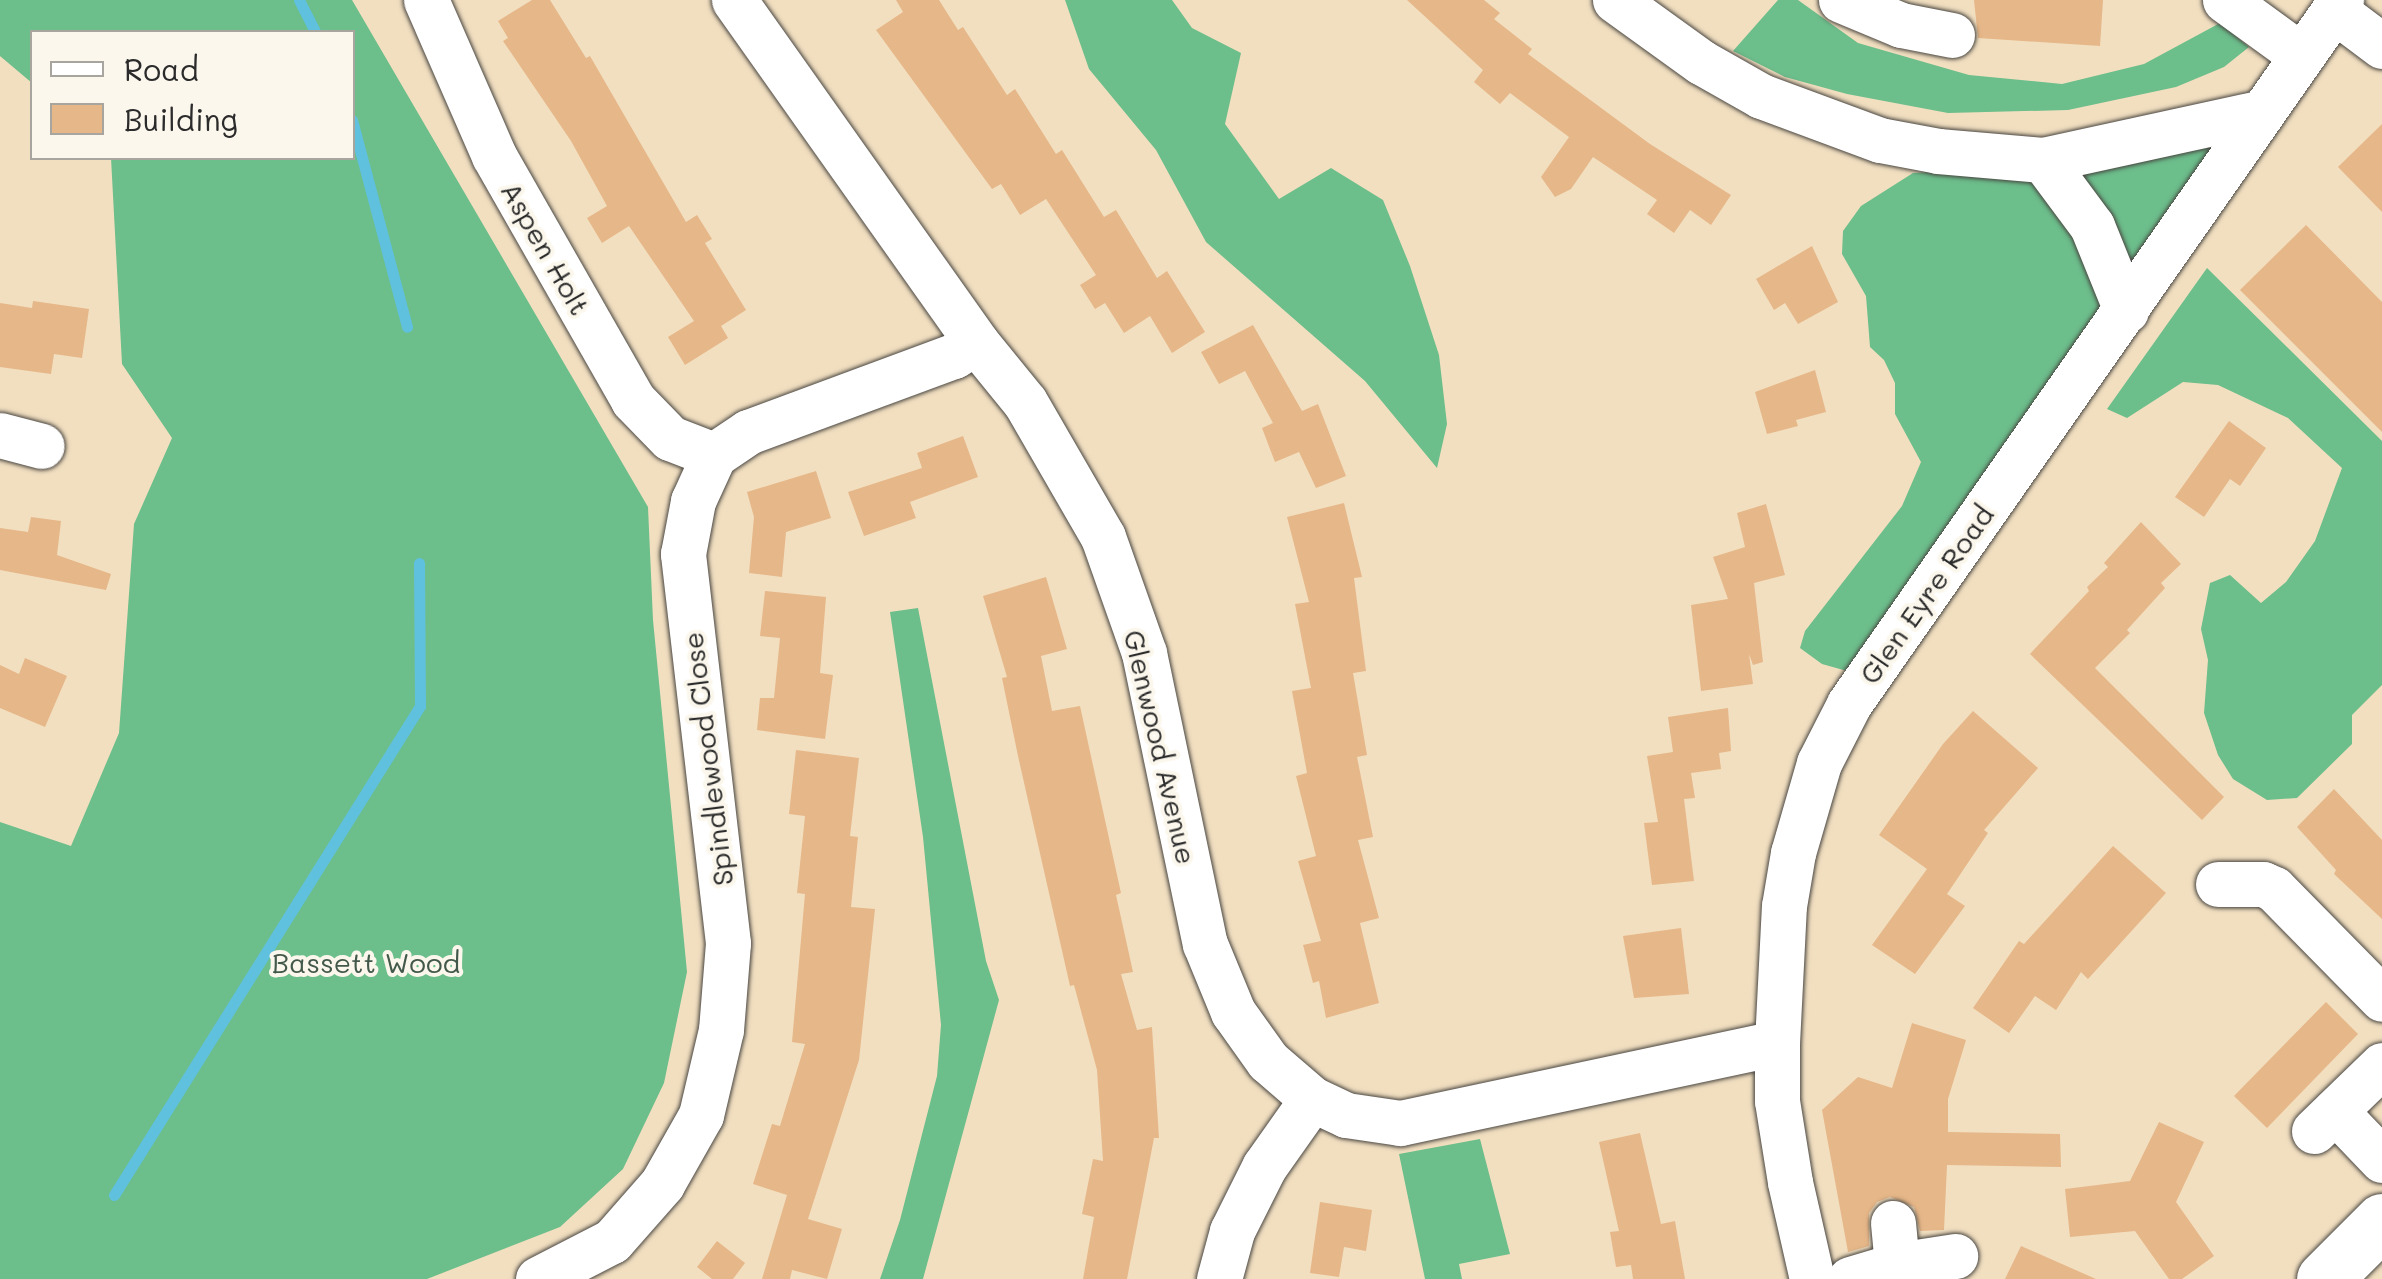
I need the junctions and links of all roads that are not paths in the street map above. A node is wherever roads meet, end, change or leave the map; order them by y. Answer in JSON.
{"nodes":[{"id":1,"x":426,"y":0,"type":"edge"},
{"id":2,"x":734,"y":0,"type":"edge"},
{"id":3,"x":1616,"y":0,"type":"edge"},
{"id":4,"x":1840,"y":0,"type":"edge"},
{"id":5,"x":2225,"y":0,"type":"edge"},
{"id":6,"x":2337,"y":5,"type":"edge"},
{"id":7,"x":1667,"y":16,"type":"edge"},
{"id":8,"x":1952,"y":34,"type":"dead end"},
{"id":9,"x":2382,"y":46,"type":"edge"},
{"id":10,"x":2302,"y":56,"type":"junction"},
{"id":11,"x":2259,"y":113,"type":"junction"},
{"id":12,"x":2043,"y":160,"type":"junction"},
{"id":13,"x":2126,"y":310,"type":"junction"},
{"id":14,"x":976,"y":342,"type":"junction"},
{"id":15,"x":714,"y":455,"type":"junction"},
{"id":16,"x":2218,"y":884,"type":"dead end"},
{"id":17,"x":2382,"y":999,"type":"edge"},
{"id":18,"x":1777,"y":1043,"type":"junction"},
{"id":19,"x":2382,"y":1065,"type":"edge"},
{"id":20,"x":1312,"y":1099,"type":"junction"},
{"id":21,"x":2382,"y":1160,"type":"edge"},
{"id":22,"x":2382,"y":1221,"type":"edge"},
{"id":23,"x":1955,"y":1256,"type":"dead end"},
{"id":24,"x":538,"y":1279,"type":"edge"},
{"id":25,"x":1220,"y":1279,"type":"edge"},
{"id":26,"x":1812,"y":1279,"type":"edge"},
{"id":27,"x":1850,"y":1279,"type":"edge"},
{"id":28,"x":2324,"y":1279,"type":"edge"}],
"edges":[{"from":1,"to":15,"type":"street","name":"Aspen Holt"},
{"from":2,"to":14,"type":"street","name":"Glenwood Avenue"},
{"from":3,"to":7,"type":"street"},
{"from":4,"to":8,"type":"street"},
{"from":5,"to":10,"type":"street"},
{"from":6,"to":9,"type":"street"},
{"from":6,"to":10,"type":"street","name":"Glen Eyre Road"},
{"from":7,"to":12,"type":"street"},
{"from":10,"to":11,"type":"street","name":"Glen Eyre Road"},
{"from":11,"to":12,"type":"street"},
{"from":11,"to":13,"type":"street","name":"Glen Eyre Road"},
{"from":12,"to":13,"type":"street"},
{"from":13,"to":18,"type":"street","name":"Glen Eyre Road"},
{"from":14,"to":15,"type":"street"},
{"from":14,"to":20,"type":"street","name":"Glenwood Avenue"},
{"from":15,"to":24,"type":"street","name":"Spindlewood Close"},
{"from":16,"to":17,"type":"street"},
{"from":18,"to":20,"type":"street","name":"Glenwood Avenue"},
{"from":18,"to":26,"type":"street","name":"Glen Eyre Road"},
{"from":19,"to":21,"type":"street"},
{"from":20,"to":25,"type":"street"},
{"from":22,"to":28,"type":"main road"},
{"from":23,"to":27,"type":"street"}]}
